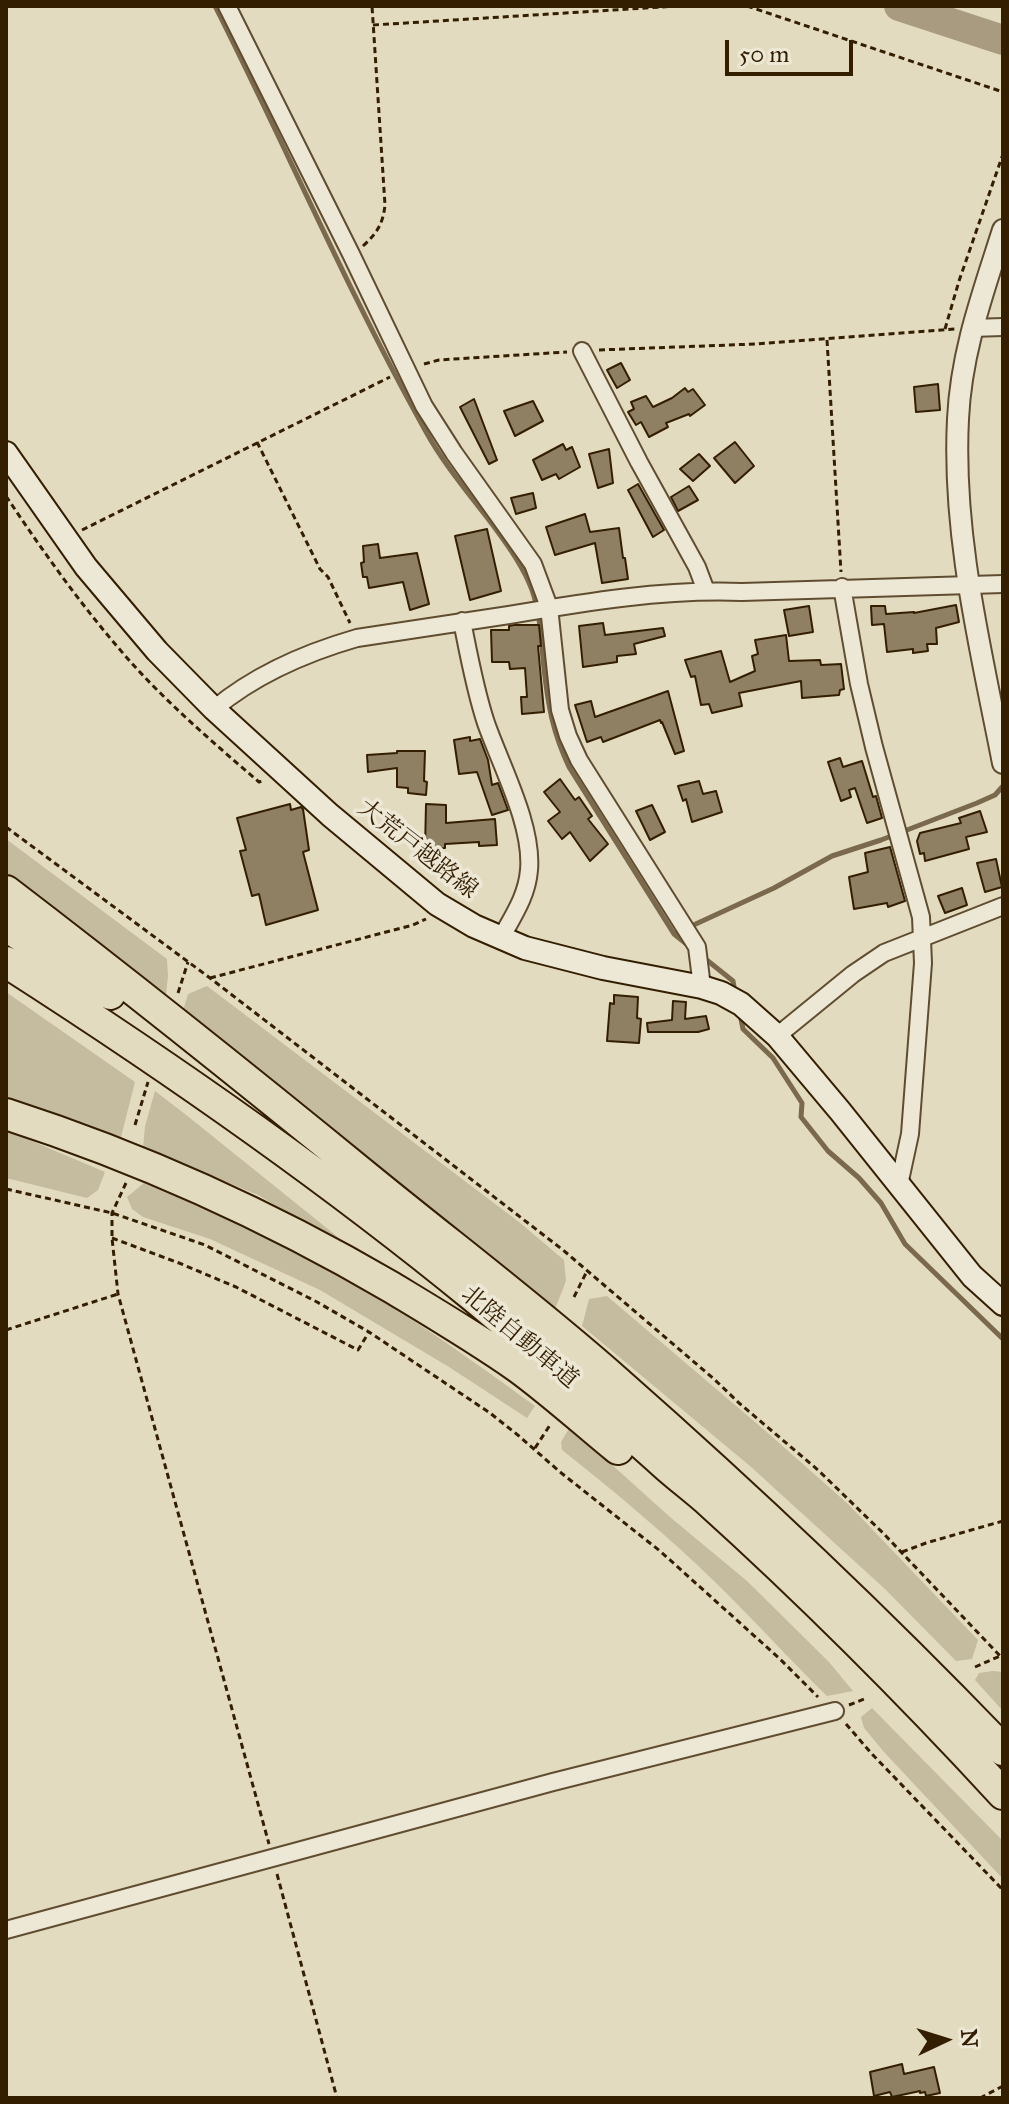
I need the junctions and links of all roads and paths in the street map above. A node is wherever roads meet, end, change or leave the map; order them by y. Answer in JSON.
{"nodes":[{"id":1,"x":227,"y":6,"type":"edge"},
{"id":2,"x":372,"y":6,"type":"edge"},
{"id":3,"x":677,"y":6,"type":"edge"},
{"id":4,"x":747,"y":6,"type":"edge"},
{"id":5,"x":373,"y":25,"type":"junction"},
{"id":6,"x":1003,"y":92,"type":"edge"},
{"id":7,"x":1003,"y":154,"type":"edge"},
{"id":8,"x":1003,"y":230,"type":"edge"},
{"id":9,"x":351,"y":254,"type":"junction"},
{"id":10,"x":1003,"y":327,"type":"edge"},
{"id":11,"x":971,"y":328,"type":"junction"},
{"id":12,"x":944,"y":330,"type":"junction"},
{"id":13,"x":827,"y":338,"type":"junction"},
{"id":14,"x":582,"y":351,"type":"junction"},
{"id":15,"x":407,"y":369,"type":"junction"},
{"id":16,"x":257,"y":442,"type":"junction"},
{"id":17,"x":6,"y":453,"type":"edge"},
{"id":18,"x":64,"y":539,"type":"junction"},
{"id":19,"x":969,"y":584,"type":"junction"},
{"id":20,"x":1003,"y":584,"type":"edge"},
{"id":21,"x":842,"y":587,"type":"junction"},
{"id":22,"x":706,"y":591,"type":"junction"},
{"id":23,"x":549,"y":607,"type":"junction"},
{"id":24,"x":462,"y":621,"type":"junction"},
{"id":25,"x":357,"y":638,"type":"junction"},
{"id":26,"x":214,"y":709,"type":"junction"},
{"id":27,"x":1003,"y":763,"type":"edge"},
{"id":28,"x":6,"y":827,"type":"edge"},
{"id":29,"x":6,"y":891,"type":"edge"},
{"id":30,"x":437,"y":904,"type":"junction"},
{"id":31,"x":1003,"y":906,"type":"edge"},
{"id":32,"x":6,"y":926,"type":"edge"},
{"id":33,"x":920,"y":937,"type":"junction"},
{"id":34,"x":501,"y":938,"type":"junction"},
{"id":35,"x":6,"y":962,"type":"edge"},
{"id":36,"x":188,"y":962,"type":"junction"},
{"id":37,"x":210,"y":978,"type":"junction"},
{"id":38,"x":702,"y":987,"type":"junction"},
{"id":39,"x":175,"y":1002,"type":"dead end"},
{"id":40,"x":777,"y":1036,"type":"junction"},
{"id":41,"x":148,"y":1082,"type":"dead end"},
{"id":42,"x":6,"y":1114,"type":"edge"},
{"id":43,"x":135,"y":1125,"type":"dead end"},
{"id":44,"x":128,"y":1180,"type":"dead end"},
{"id":45,"x":372,"y":1182,"type":"junction"},
{"id":46,"x":899,"y":1185,"type":"junction"},
{"id":47,"x":6,"y":1189,"type":"edge"},
{"id":48,"x":112,"y":1213,"type":"junction"},
{"id":49,"x":112,"y":1238,"type":"junction"},
{"id":50,"x":587,"y":1271,"type":"junction"},
{"id":51,"x":118,"y":1294,"type":"junction"},
{"id":52,"x":574,"y":1297,"type":"dead end"},
{"id":53,"x":1003,"y":1304,"type":"edge"},
{"id":54,"x":6,"y":1330,"type":"edge"},
{"id":55,"x":369,"y":1332,"type":"junction"},
{"id":56,"x":550,"y":1425,"type":"dead end"},
{"id":57,"x":534,"y":1449,"type":"junction"},
{"id":58,"x":1003,"y":1521,"type":"edge"},
{"id":59,"x":902,"y":1552,"type":"junction"},
{"id":60,"x":1002,"y":1657,"type":"edge"},
{"id":61,"x":975,"y":1667,"type":"dead end"},
{"id":62,"x":835,"y":1711,"type":"junction"},
{"id":63,"x":997,"y":1772,"type":"edge"},
{"id":64,"x":273,"y":1858,"type":"junction"},
{"id":65,"x":1003,"y":1890,"type":"edge"},
{"id":66,"x":6,"y":1930,"type":"edge"},
{"id":67,"x":1003,"y":2086,"type":"edge"},
{"id":68,"x":337,"y":2098,"type":"edge"},
{"id":69,"x":980,"y":2098,"type":"edge"}],
"edges":[{"from":1,"to":9,"type":"street"},
{"from":2,"to":5,"type":"path"},
{"from":3,"to":5,"type":"path"},
{"from":4,"to":6,"type":"path"},
{"from":5,"to":9,"type":"path"},
{"from":7,"to":12,"type":"path"},
{"from":8,"to":11,"type":"street"},
{"from":9,"to":15,"type":"street"},
{"from":10,"to":11,"type":"street"},
{"from":11,"to":12,"type":"path"},
{"from":11,"to":19,"type":"street"},
{"from":12,"to":13,"type":"path"},
{"from":13,"to":14,"type":"path"},
{"from":13,"to":21,"type":"path"},
{"from":14,"to":15,"type":"path"},
{"from":14,"to":22,"type":"street"},
{"from":15,"to":16,"type":"path"},
{"from":15,"to":23,"type":"street"},
{"from":16,"to":18,"type":"path"},
{"from":16,"to":25,"type":"path"},
{"from":17,"to":18,"type":"main road","name":"大荒戸越路線"},
{"from":18,"to":26,"type":"main road","name":"大荒戸越路線"},
{"from":19,"to":20,"type":"street"},
{"from":19,"to":21,"type":"street"},
{"from":19,"to":27,"type":"street"},
{"from":21,"to":22,"type":"street"},
{"from":21,"to":33,"type":"street"},
{"from":22,"to":23,"type":"street"},
{"from":23,"to":24,"type":"street"},
{"from":23,"to":38,"type":"street"},
{"from":24,"to":25,"type":"street"},
{"from":24,"to":34,"type":"street"},
{"from":25,"to":26,"type":"street"},
{"from":26,"to":30,"type":"main road","name":"大荒戸越路線"},
{"from":28,"to":36,"type":"path"},
{"from":29,"to":45,"type":"highway","name":"北陸自動車道"},
{"from":30,"to":34,"type":"main road","name":"大荒戸越路線"},
{"from":30,"to":37,"type":"path"},
{"from":31,"to":33,"type":"street"},
{"from":32,"to":45,"type":"highway","name":"北陸自動車道"},
{"from":33,"to":40,"type":"street"},
{"from":33,"to":46,"type":"street"},
{"from":34,"to":38,"type":"main road","name":"大荒戸越路線"},
{"from":35,"to":63,"type":"highway","name":"北陸自動車道"},
{"from":36,"to":37,"type":"path"},
{"from":36,"to":39,"type":"path"},
{"from":37,"to":50,"type":"path"},
{"from":38,"to":40,"type":"main road","name":"大荒戸越路線"},
{"from":40,"to":46,"type":"main road","name":"大荒戸越路線"},
{"from":41,"to":43,"type":"path"},
{"from":42,"to":63,"type":"highway","name":"北陸自動車道"},
{"from":44,"to":48,"type":"path"},
{"from":45,"to":63,"type":"highway","name":"北陸自動車道"},
{"from":46,"to":53,"type":"main road","name":"大荒戸越路線"},
{"from":47,"to":48,"type":"path"},
{"from":48,"to":49,"type":"path"},
{"from":48,"to":55,"type":"path"},
{"from":49,"to":51,"type":"path"},
{"from":49,"to":55,"type":"path"},
{"from":50,"to":52,"type":"path"},
{"from":50,"to":59,"type":"path"},
{"from":51,"to":54,"type":"path"},
{"from":51,"to":64,"type":"path"},
{"from":55,"to":57,"type":"path"},
{"from":56,"to":57,"type":"path"},
{"from":57,"to":62,"type":"path"},
{"from":58,"to":59,"type":"path"},
{"from":59,"to":60,"type":"path"},
{"from":60,"to":61,"type":"path"},
{"from":62,"to":64,"type":"street"},
{"from":62,"to":65,"type":"path"},
{"from":64,"to":66,"type":"street"},
{"from":64,"to":68,"type":"path"},
{"from":67,"to":69,"type":"path"}]}
